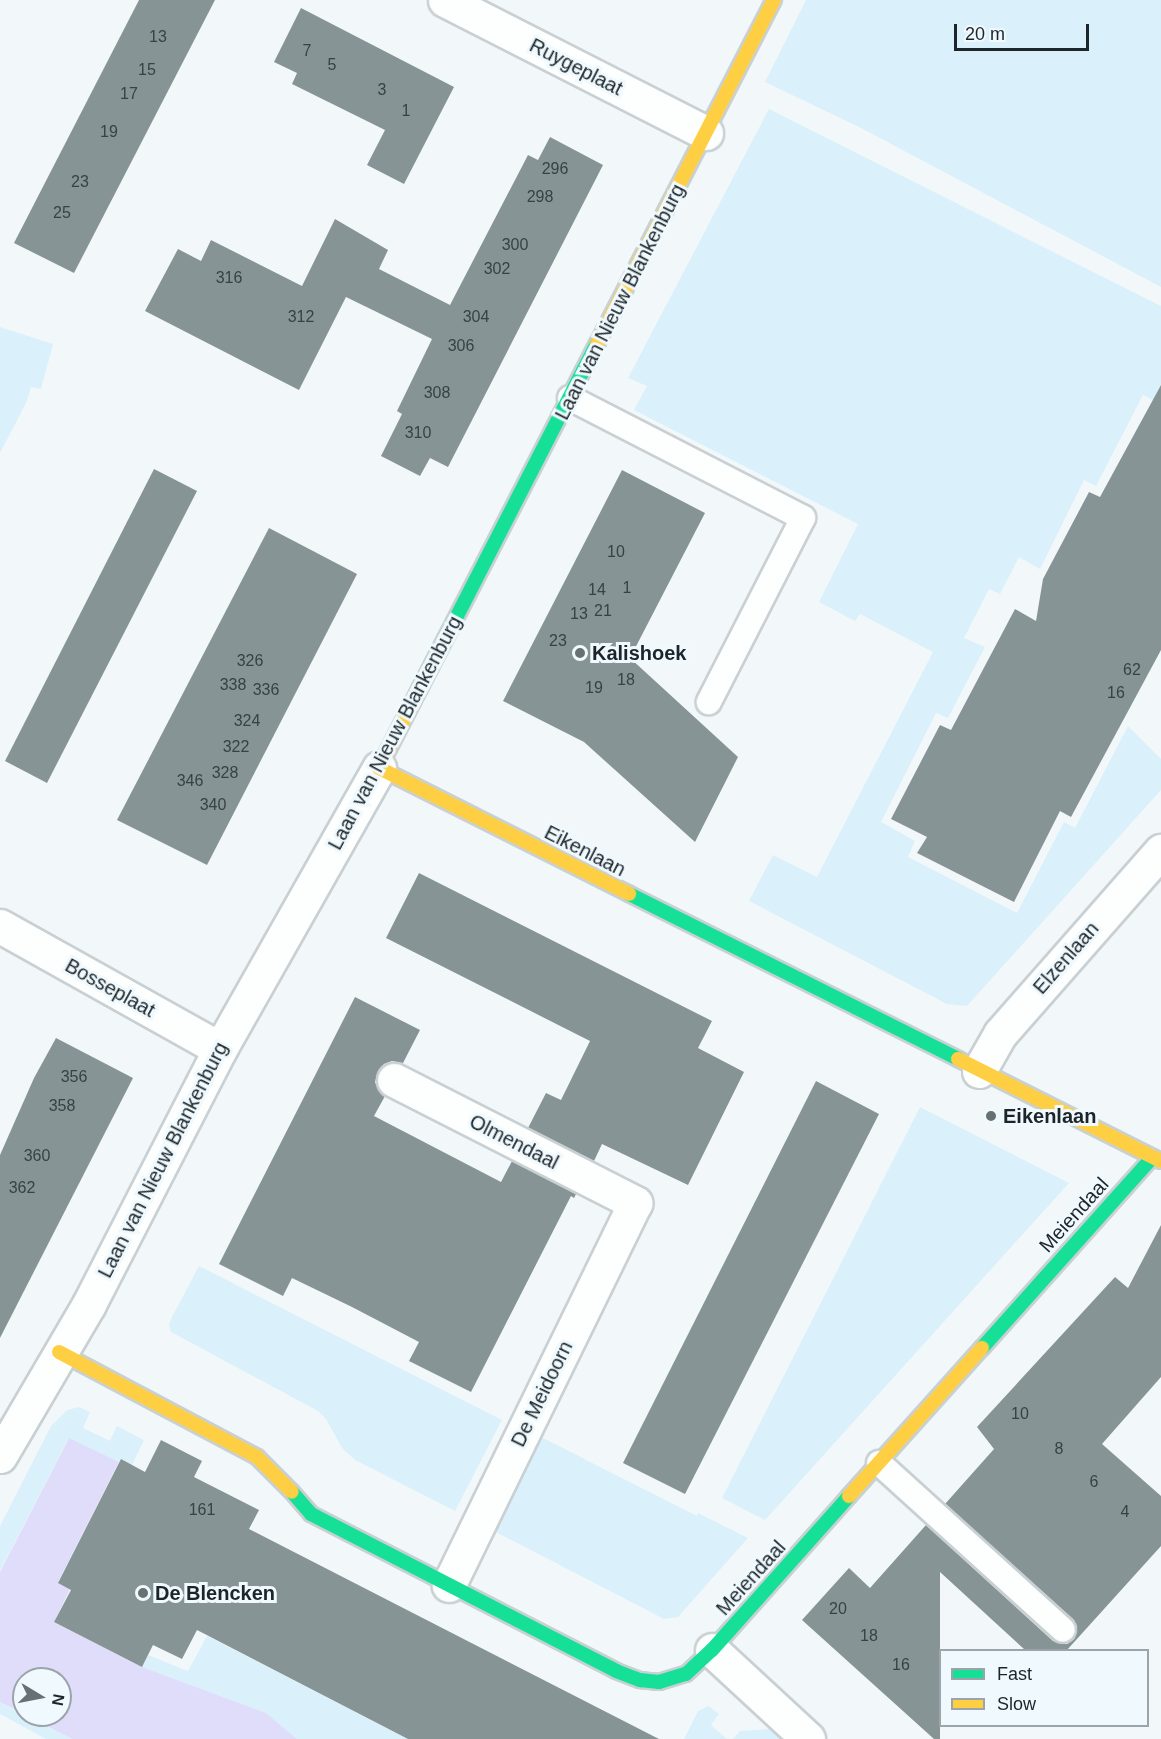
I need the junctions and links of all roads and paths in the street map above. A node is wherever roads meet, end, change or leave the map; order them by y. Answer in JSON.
{"nodes":[{"id":1,"x":445,"y":0,"type":"edge"},
{"id":2,"x":774,"y":0,"type":"edge"},
{"id":3,"x":706,"y":133,"type":"junction"},
{"id":4,"x":570,"y":398,"type":"junction"},
{"id":5,"x":710,"y":702,"type":"dead end"},
{"id":6,"x":379,"y":768,"type":"junction"},
{"id":7,"x":1161,"y":851,"type":"edge"},
{"id":8,"x":0,"y":926,"type":"edge"},
{"id":9,"x":219,"y":1049,"type":"junction"},
{"id":10,"x":979,"y":1071,"type":"junction"},
{"id":11,"x":394,"y":1080,"type":"dead end"},
{"id":12,"x":1157,"y":1159,"type":"edge"},
{"id":13,"x":635,"y":1203,"type":"joint"},
{"id":14,"x":59,"y":1352,"type":"junction"},
{"id":15,"x":0,"y":1456,"type":"edge"},
{"id":16,"x":879,"y":1463,"type":"junction"},
{"id":17,"x":449,"y":1585,"type":"junction"},
{"id":18,"x":1063,"y":1630,"type":"dead end"},
{"id":19,"x":712,"y":1650,"type":"junction"},
{"id":20,"x":808,"y":1739,"type":"edge"}],
"edges":[{"from":1,"to":3,"type":"street","name":"Ruygeplaat"},
{"from":2,"to":3,"type":"street","name":"Laan van Nieuw Blankenburg"},
{"from":3,"to":4,"type":"street","name":"Laan van Nieuw Blankenburg"},
{"from":4,"to":5,"type":"lane"},
{"from":4,"to":6,"type":"street","name":"Laan van Nieuw Blankenburg"},
{"from":6,"to":9,"type":"street","name":"Laan van Nieuw Blankenburg"},
{"from":6,"to":10,"type":"street","name":"Eikenlaan"},
{"from":7,"to":10,"type":"street","name":"Elzenlaan"},
{"from":8,"to":9,"type":"street","name":"Bosseplaat"},
{"from":9,"to":14,"type":"street","name":"Laan van Nieuw Blankenburg"},
{"from":10,"to":12,"type":"street","name":"Eikenlaan"},
{"from":11,"to":13,"type":"street","name":"Olmendaal"},
{"from":12,"to":16,"type":"street","name":"Meiendaal"},
{"from":13,"to":17,"type":"street","name":"De Meidoorn"},
{"from":14,"to":15,"type":"street","name":"Laan van Nieuw Blankenburg"},
{"from":14,"to":17,"type":"street","name":"Meiendaal"},
{"from":16,"to":18,"type":"lane"},
{"from":16,"to":19,"type":"street","name":"Meiendaal"},
{"from":17,"to":19,"type":"street","name":"Meiendaal"},
{"from":19,"to":20,"type":"street"}]}
